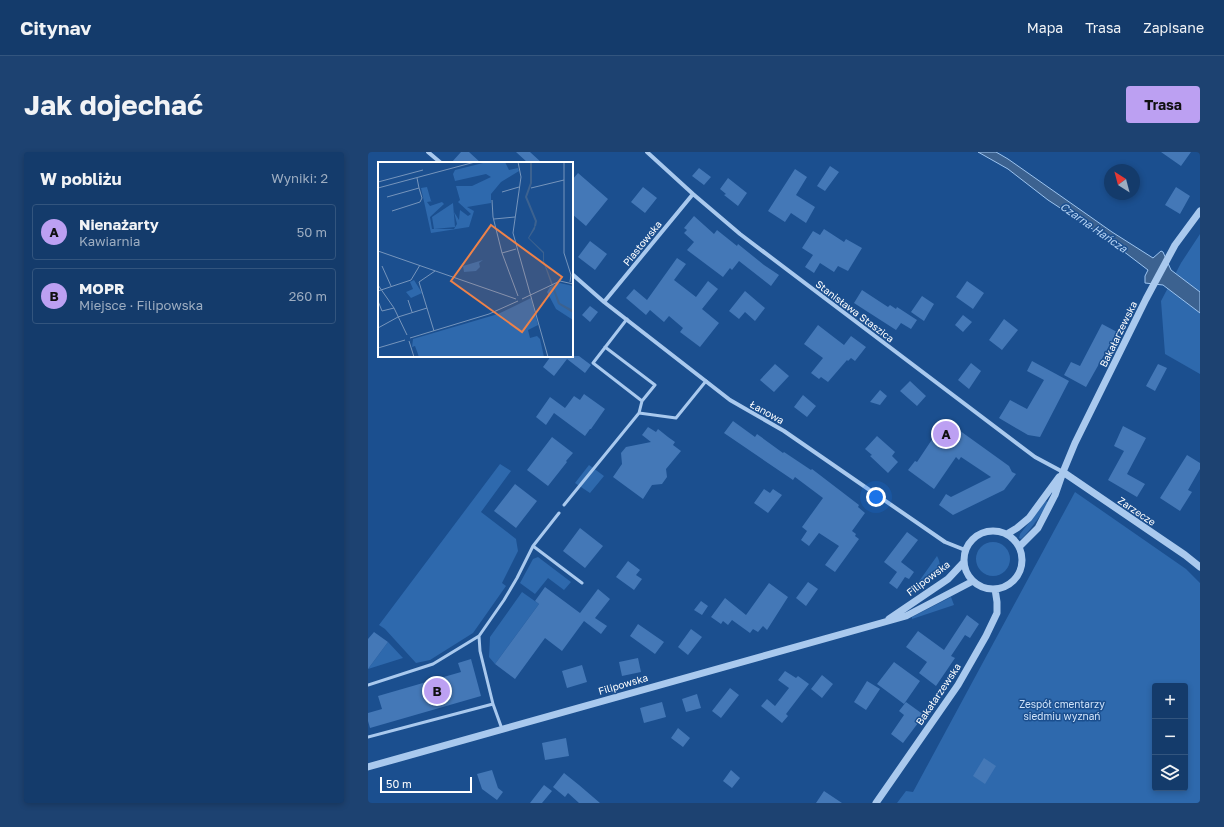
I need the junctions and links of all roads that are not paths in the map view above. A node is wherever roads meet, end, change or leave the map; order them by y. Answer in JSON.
{"nodes":[{"id":1,"x":428,"y":152,"type":"edge"},
{"id":2,"x":647,"y":152,"type":"edge"},
{"id":3,"x":440,"y":162,"type":"edge"},
{"id":4,"x":693,"y":194,"type":"junction"},
{"id":5,"x":1200,"y":211,"type":"edge"},
{"id":6,"x":573,"y":275,"type":"edge"},
{"id":7,"x":604,"y":302,"type":"junction"},
{"id":8,"x":627,"y":319,"type":"junction"},
{"id":9,"x":605,"y":347,"type":"junction"},
{"id":10,"x":706,"y":381,"type":"junction"},
{"id":11,"x":642,"y":401,"type":"junction"},
{"id":12,"x":639,"y":413,"type":"junction"},
{"id":13,"x":1063,"y":472,"type":"junction"},
{"id":14,"x":564,"y":505,"type":"dead end"},
{"id":15,"x":559,"y":513,"type":"dead end"},
{"id":16,"x":1007,"y":534,"type":"junction"},
{"id":17,"x":533,"y":546,"type":"junction"},
{"id":18,"x":1019,"y":547,"type":"junction"},
{"id":19,"x":965,"y":550,"type":"junction"},
{"id":20,"x":964,"y":563,"type":"junction"},
{"id":21,"x":1200,"y":567,"type":"edge"},
{"id":22,"x":973,"y":581,"type":"junction"},
{"id":23,"x":582,"y":583,"type":"dead end"},
{"id":24,"x":995,"y":589,"type":"junction"},
{"id":25,"x":884,"y":622,"type":"junction"},
{"id":26,"x":480,"y":636,"type":"junction"},
{"id":27,"x":368,"y":685,"type":"edge"},
{"id":28,"x":494,"y":704,"type":"junction"},
{"id":29,"x":502,"y":728,"type":"junction"},
{"id":30,"x":368,"y":737,"type":"edge"},
{"id":31,"x":368,"y":767,"type":"edge"},
{"id":32,"x":876,"y":803,"type":"edge"}],
"edges":[{"from":1,"to":3,"type":"street"},
{"from":2,"to":4,"type":"street","name":"Stanisława Staszica"},
{"from":4,"to":7,"type":"street","name":"Piastowska"},
{"from":4,"to":13,"type":"street","name":"Stanisława Staszica"},
{"from":5,"to":13,"type":"street","name":"Bakałarzewska"},
{"from":6,"to":7,"type":"street","name":"Łanowa"},
{"from":7,"to":8,"type":"street","name":"Łanowa"},
{"from":8,"to":9,"type":"lane"},
{"from":8,"to":10,"type":"street","name":"Łanowa"},
{"from":9,"to":11,"type":"lane"},
{"from":9,"to":11,"type":"lane"},
{"from":10,"to":12,"type":"lane"},
{"from":10,"to":19,"type":"street","name":"Łanowa"},
{"from":11,"to":12,"type":"lane"},
{"from":12,"to":14,"type":"lane"},
{"from":13,"to":16,"type":"street","name":"Bakałarzewska"},
{"from":13,"to":18,"type":"street","name":"Bakałarzewska"},
{"from":13,"to":21,"type":"street","name":"Zarzecze"},
{"from":15,"to":17,"type":"lane"},
{"from":16,"to":18,"type":"street"},
{"from":16,"to":19,"type":"street"},
{"from":17,"to":23,"type":"lane"},
{"from":17,"to":26,"type":"lane"},
{"from":18,"to":24,"type":"street"},
{"from":19,"to":20,"type":"street"},
{"from":20,"to":22,"type":"street"},
{"from":20,"to":25,"type":"street","name":"Filipowska"},
{"from":22,"to":24,"type":"street"},
{"from":22,"to":25,"type":"street","name":"Filipowska"},
{"from":24,"to":32,"type":"street","name":"Bakałarzewska"},
{"from":25,"to":29,"type":"street","name":"Filipowska"},
{"from":26,"to":27,"type":"lane"},
{"from":26,"to":28,"type":"lane"},
{"from":28,"to":29,"type":"lane"},
{"from":28,"to":30,"type":"lane"},
{"from":29,"to":31,"type":"street","name":"Filipowska"}]}
